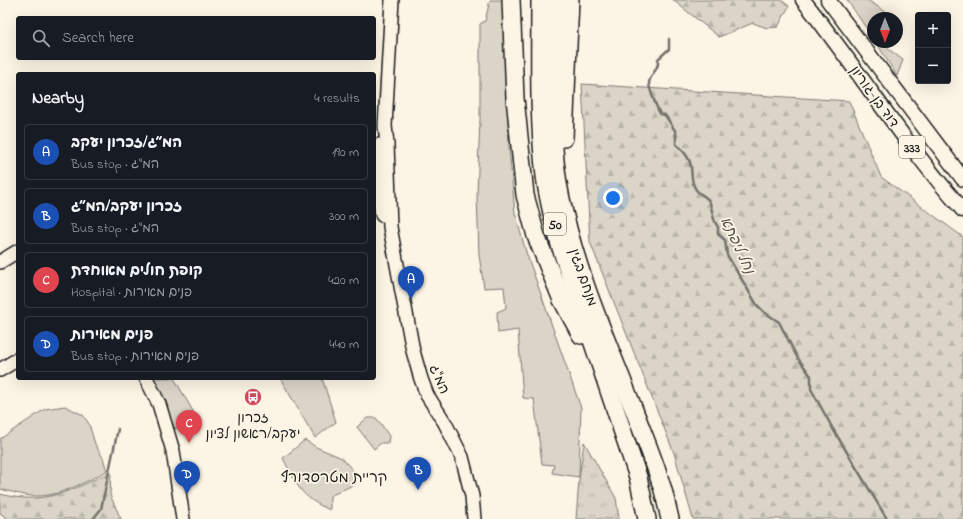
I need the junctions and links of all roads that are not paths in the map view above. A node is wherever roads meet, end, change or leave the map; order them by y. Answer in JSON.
{"nodes":[{"id":1,"x":392,"y":0,"type":"edge"},
{"id":2,"x":511,"y":0,"type":"edge"},
{"id":3,"x":540,"y":0,"type":"edge"},
{"id":4,"x":555,"y":0,"type":"edge"},
{"id":5,"x":570,"y":0,"type":"edge"},
{"id":6,"x":803,"y":0,"type":"edge"},
{"id":7,"x":828,"y":0,"type":"edge"},
{"id":8,"x":385,"y":126,"type":"junction"},
{"id":9,"x":377,"y":148,"type":"edge"},
{"id":10,"x":379,"y":171,"type":"edge"},
{"id":11,"x":963,"y":179,"type":"edge"},
{"id":12,"x":560,"y":198,"type":"junction"},
{"id":13,"x":377,"y":200,"type":"edge"},
{"id":14,"x":963,"y":210,"type":"edge"},
{"id":15,"x":393,"y":246,"type":"junction"},
{"id":16,"x":16,"y":252,"type":"edge"},
{"id":17,"x":0,"y":262,"type":"edge"},
{"id":18,"x":16,"y":359,"type":"edge"},
{"id":19,"x":0,"y":370,"type":"edge"},
{"id":20,"x":147,"y":380,"type":"edge"},
{"id":21,"x":625,"y":438,"type":"junction"},
{"id":22,"x":184,"y":519,"type":"edge"},
{"id":23,"x":474,"y":519,"type":"edge"},
{"id":24,"x":647,"y":519,"type":"edge"},
{"id":25,"x":670,"y":519,"type":"edge"}],
"edges":[{"from":1,"to":8,"type":"street","name":"המ\"ג"},
{"from":2,"to":21,"type":"highway"},
{"from":3,"to":21,"type":"highway","name":"מנחם בגין","number":"50"},
{"from":4,"to":12,"type":"highway","name":"מנחם בגין","number":"50"},
{"from":5,"to":12,"type":"highway"},
{"from":6,"to":14,"type":"main road","name":"דוד בן-גוריון","number":"333"},
{"from":7,"to":11,"type":"main road","name":"דוד בן-גוריון","number":"333"},
{"from":8,"to":9,"type":"street","name":"המ\"ג"},
{"from":8,"to":10,"type":"street","name":"המ\"ג"},
{"from":9,"to":10,"type":"street","name":"המ\"ג"},
{"from":10,"to":13,"type":"street","name":"המ\"ג"},
{"from":10,"to":15,"type":"street","name":"המ\"ג"},
{"from":12,"to":25,"type":"highway","name":"מנחם בגין","number":"50"},
{"from":13,"to":15,"type":"street","name":"המ\"ג"},
{"from":15,"to":23,"type":"street","name":"המ\"ג"},
{"from":16,"to":17,"type":"street"},
{"from":18,"to":19,"type":"street"},
{"from":20,"to":22,"type":"street"},
{"from":21,"to":24,"type":"highway","name":"מנחם בגין","number":"50"}]}
